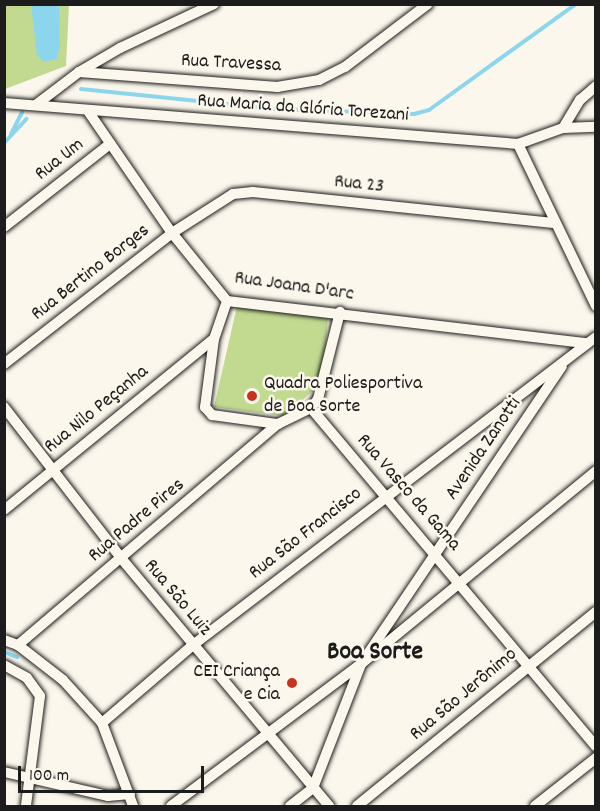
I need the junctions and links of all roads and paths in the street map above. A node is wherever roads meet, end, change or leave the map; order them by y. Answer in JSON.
{"nodes":[{"id":1,"x":214,"y":4,"type":"edge"},
{"id":2,"x":428,"y":4,"type":"edge"},
{"id":3,"x":79,"y":72,"type":"junction"},
{"id":4,"x":596,"y":86,"type":"edge"},
{"id":5,"x":4,"y":103,"type":"edge"},
{"id":6,"x":38,"y":104,"type":"junction"},
{"id":7,"x":88,"y":111,"type":"junction"},
{"id":8,"x":596,"y":127,"type":"edge"},
{"id":9,"x":563,"y":128,"type":"junction"},
{"id":10,"x":110,"y":144,"type":"junction"},
{"id":11,"x":518,"y":144,"type":"junction"},
{"id":12,"x":554,"y":223,"type":"junction"},
{"id":13,"x":4,"y":226,"type":"edge"},
{"id":14,"x":172,"y":233,"type":"junction"},
{"id":15,"x":226,"y":301,"type":"junction"},
{"id":16,"x":596,"y":306,"type":"edge"},
{"id":17,"x":340,"y":312,"type":"junction"},
{"id":18,"x":213,"y":339,"type":"junction"},
{"id":19,"x":591,"y":340,"type":"edge"},
{"id":20,"x":567,"y":359,"type":"junction"},
{"id":21,"x":4,"y":364,"type":"edge"},
{"id":22,"x":4,"y":407,"type":"edge"},
{"id":23,"x":310,"y":408,"type":"junction"},
{"id":24,"x":278,"y":424,"type":"junction"},
{"id":25,"x":52,"y":469,"type":"junction"},
{"id":26,"x":596,"y":471,"type":"edge"},
{"id":27,"x":386,"y":494,"type":"junction"},
{"id":28,"x":4,"y":510,"type":"edge"},
{"id":29,"x":436,"y":553,"type":"junction"},
{"id":30,"x":121,"y":558,"type":"junction"},
{"id":31,"x":462,"y":584,"type":"junction"},
{"id":32,"x":596,"y":612,"type":"edge"},
{"id":33,"x":4,"y":640,"type":"edge"},
{"id":34,"x":18,"y":645,"type":"junction"},
{"id":35,"x":193,"y":645,"type":"junction"},
{"id":36,"x":4,"y":664,"type":"edge"},
{"id":37,"x":361,"y":664,"type":"junction"},
{"id":38,"x":527,"y":665,"type":"junction"},
{"id":39,"x":102,"y":723,"type":"junction"},
{"id":40,"x":269,"y":736,"type":"junction"},
{"id":41,"x":596,"y":746,"type":"edge"},
{"id":42,"x":596,"y":758,"type":"edge"},
{"id":43,"x":4,"y":772,"type":"edge"},
{"id":44,"x":29,"y":777,"type":"junction"},
{"id":45,"x":313,"y":788,"type":"junction"},
{"id":46,"x":130,"y":794,"type":"junction"},
{"id":47,"x":26,"y":807,"type":"edge"},
{"id":48,"x":133,"y":807,"type":"edge"},
{"id":49,"x":171,"y":807,"type":"edge"},
{"id":50,"x":290,"y":807,"type":"edge"},
{"id":51,"x":329,"y":807,"type":"edge"},
{"id":52,"x":357,"y":807,"type":"edge"},
{"id":53,"x":535,"y":807,"type":"edge"}],
"edges":[{"from":1,"to":3,"type":"street"},
{"from":2,"to":3,"type":"street","name":"Rua Travessa"},
{"from":3,"to":6,"type":"street"},
{"from":4,"to":9,"type":"street"},
{"from":5,"to":6,"type":"street","name":"Rua Maria da Glória Torezani"},
{"from":6,"to":7,"type":"street","name":"Rua Maria da Glória Torezani"},
{"from":7,"to":10,"type":"street","name":"Rua Joana D'arc"},
{"from":7,"to":11,"type":"street","name":"Rua Maria da Glória Torezani"},
{"from":8,"to":9,"type":"street","name":"Rua Maria da Glória Torezani"},
{"from":9,"to":11,"type":"street","name":"Rua Maria da Glória Torezani"},
{"from":10,"to":13,"type":"street","name":"Rua Um"},
{"from":10,"to":14,"type":"street","name":"Rua Joana D'arc"},
{"from":11,"to":12,"type":"street"},
{"from":12,"to":14,"type":"street","name":"Rua 23"},
{"from":12,"to":16,"type":"street"},
{"from":14,"to":15,"type":"street","name":"Rua Joana D'arc"},
{"from":14,"to":21,"type":"street","name":"Rua Bertino Borges"},
{"from":15,"to":17,"type":"street","name":"Rua Joana D'arc"},
{"from":15,"to":18,"type":"street"},
{"from":17,"to":19,"type":"street","name":"Rua Joana D'arc"},
{"from":17,"to":23,"type":"street"},
{"from":18,"to":24,"type":"street"},
{"from":18,"to":25,"type":"street","name":"Rua Nilo Peçanha"},
{"from":19,"to":20,"type":"street","name":"Rua São Francisco"},
{"from":20,"to":27,"type":"street","name":"Rua São Francisco"},
{"from":20,"to":29,"type":"street","name":"Avenida Zanotti"},
{"from":22,"to":25,"type":"street","name":"Rua São Luiz"},
{"from":23,"to":24,"type":"street"},
{"from":23,"to":27,"type":"street","name":"Rua Vasco da Gama"},
{"from":24,"to":30,"type":"street","name":"Rua Padre Pires"},
{"from":25,"to":28,"type":"street","name":"Rua Nilo Peçanha"},
{"from":25,"to":30,"type":"street","name":"Rua São Luiz"},
{"from":26,"to":31,"type":"street"},
{"from":27,"to":29,"type":"street","name":"Rua Vasco da Gama"},
{"from":27,"to":35,"type":"street","name":"Rua São Francisco"},
{"from":29,"to":31,"type":"street","name":"Rua Vasco da Gama"},
{"from":29,"to":37,"type":"street","name":"Avenida Zanotti"},
{"from":30,"to":34,"type":"street","name":"Rua Padre Pires"},
{"from":30,"to":35,"type":"street","name":"Rua São Luiz"},
{"from":31,"to":37,"type":"street"},
{"from":31,"to":38,"type":"street","name":"Rua Vasco da Gama"},
{"from":32,"to":38,"type":"street","name":"Rua São Jerônimo"},
{"from":33,"to":34,"type":"street"},
{"from":34,"to":39,"type":"street"},
{"from":35,"to":39,"type":"street","name":"Rua São Francisco"},
{"from":35,"to":40,"type":"street","name":"Rua São Luiz"},
{"from":36,"to":44,"type":"street"},
{"from":37,"to":40,"type":"street"},
{"from":37,"to":45,"type":"street","name":"Avenida Zanotti"},
{"from":38,"to":41,"type":"street","name":"Rua Vasco da Gama"},
{"from":38,"to":52,"type":"street","name":"Rua São Jerônimo"},
{"from":39,"to":46,"type":"street"},
{"from":40,"to":45,"type":"street","name":"Rua São Luiz"},
{"from":40,"to":49,"type":"street"},
{"from":42,"to":53,"type":"street"},
{"from":43,"to":44,"type":"street"},
{"from":44,"to":46,"type":"street"},
{"from":44,"to":47,"type":"street"},
{"from":45,"to":50,"type":"street","name":"Avenida Zanotti"},
{"from":45,"to":51,"type":"street","name":"Rua São Luiz"},
{"from":46,"to":48,"type":"street"}]}
